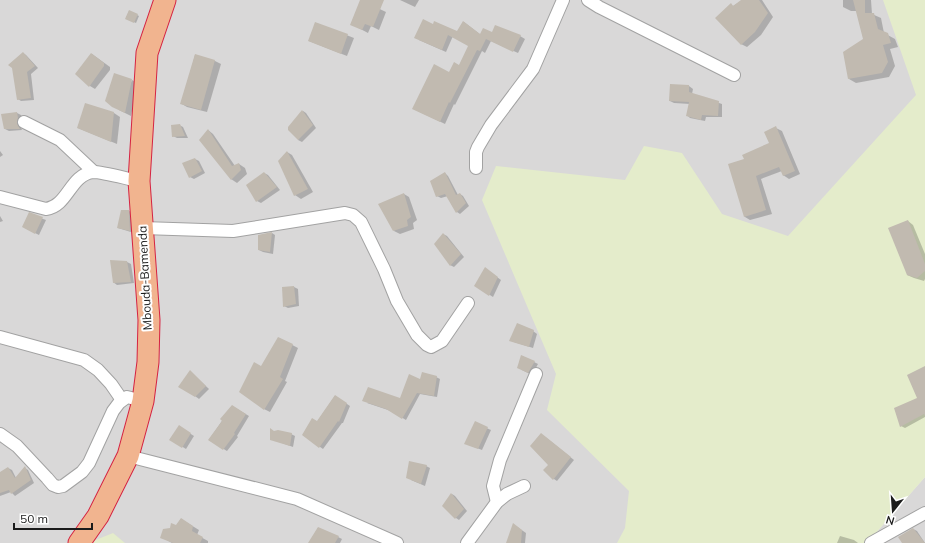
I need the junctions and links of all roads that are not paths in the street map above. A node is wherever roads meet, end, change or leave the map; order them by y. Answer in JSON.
{"nodes":[{"id":1,"x":563,"y":0,"type":"edge"},
{"id":2,"x":588,"y":0,"type":"edge"},
{"id":3,"x":162,"y":2,"type":"edge"},
{"id":4,"x":734,"y":75,"type":"dead end"},
{"id":5,"x":24,"y":122,"type":"dead end"},
{"id":6,"x":476,"y":168,"type":"dead end"},
{"id":7,"x":94,"y":172,"type":"junction"},
{"id":8,"x":139,"y":180,"type":"junction"},
{"id":9,"x":0,"y":197,"type":"edge"},
{"id":10,"x":143,"y":228,"type":"junction"},
{"id":11,"x":468,"y":303,"type":"dead end"},
{"id":12,"x":0,"y":337,"type":"edge"},
{"id":13,"x":536,"y":374,"type":"dead end"},
{"id":14,"x":122,"y":400,"type":"junction"},
{"id":15,"x":143,"y":401,"type":"junction"},
{"id":16,"x":0,"y":434,"type":"edge"},
{"id":17,"x":128,"y":456,"type":"junction"},
{"id":18,"x":524,"y":486,"type":"dead end"},
{"id":19,"x":497,"y":502,"type":"junction"},
{"id":20,"x":925,"y":514,"type":"edge"},
{"id":21,"x":84,"y":541,"type":"edge"},
{"id":22,"x":398,"y":543,"type":"edge"},
{"id":23,"x":467,"y":543,"type":"edge"},
{"id":24,"x":871,"y":543,"type":"edge"}],
"edges":[{"from":1,"to":6,"type":"street"},
{"from":2,"to":4,"type":"street"},
{"from":3,"to":8,"type":"highway","name":"Mbouda-Bamenda"},
{"from":5,"to":7,"type":"street"},
{"from":7,"to":8,"type":"street"},
{"from":7,"to":9,"type":"street"},
{"from":8,"to":10,"type":"highway","name":"Mbouda-Bamenda"},
{"from":10,"to":11,"type":"street"},
{"from":10,"to":15,"type":"highway","name":"Mbouda-Bamenda"},
{"from":12,"to":14,"type":"street"},
{"from":13,"to":19,"type":"street"},
{"from":14,"to":15,"type":"street"},
{"from":14,"to":16,"type":"street"},
{"from":15,"to":17,"type":"highway","name":"Mbouda-Bamenda"},
{"from":17,"to":21,"type":"highway","name":"Mbouda-Bamenda"},
{"from":17,"to":22,"type":"street"},
{"from":18,"to":19,"type":"street"},
{"from":19,"to":23,"type":"street"},
{"from":20,"to":24,"type":"street"}]}
